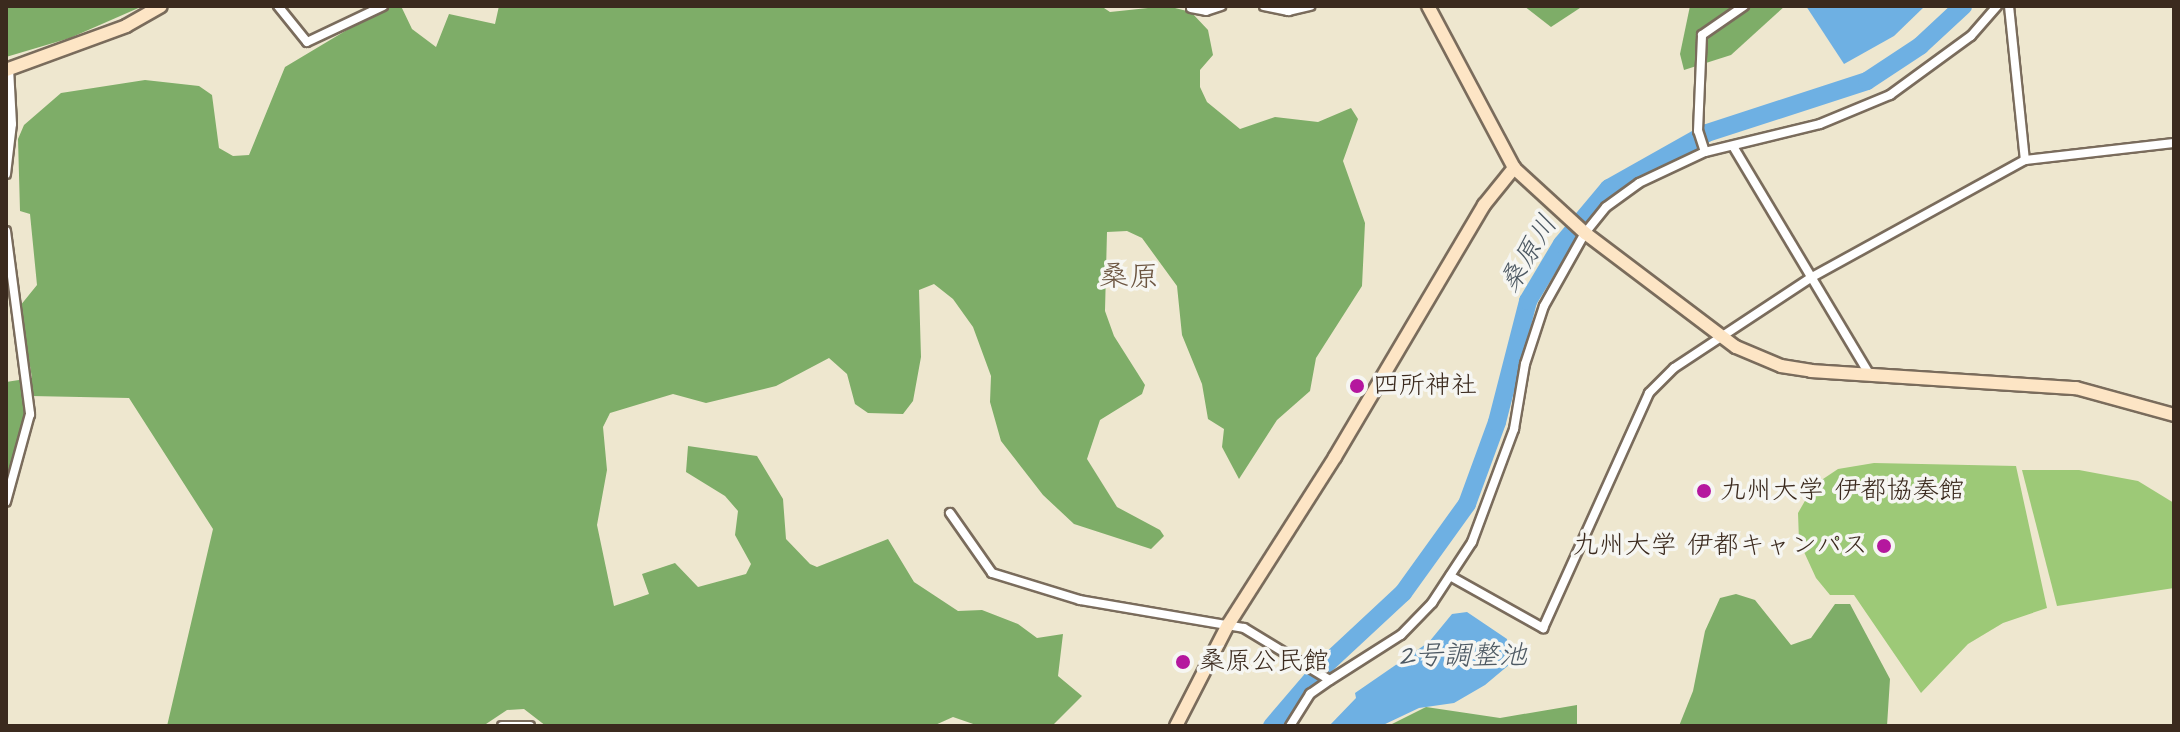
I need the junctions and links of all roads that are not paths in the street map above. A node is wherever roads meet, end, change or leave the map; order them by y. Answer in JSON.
{"nodes":[{"id":1,"x":161,"y":6,"type":"edge"},
{"id":2,"x":278,"y":6,"type":"edge"},
{"id":3,"x":383,"y":6,"type":"edge"},
{"id":4,"x":1221,"y":6,"type":"edge"},
{"id":5,"x":1264,"y":6,"type":"edge"},
{"id":6,"x":1310,"y":6,"type":"edge"},
{"id":7,"x":1428,"y":6,"type":"edge"},
{"id":8,"x":1744,"y":6,"type":"edge"},
{"id":9,"x":1997,"y":6,"type":"edge"},
{"id":10,"x":2009,"y":6,"type":"edge"},
{"id":11,"x":1191,"y":8,"type":"dead end"},
{"id":12,"x":8,"y":69,"type":"edge"},
{"id":13,"x":2174,"y":143,"type":"edge"},
{"id":14,"x":1734,"y":148,"type":"junction"},
{"id":15,"x":1705,"y":152,"type":"junction"},
{"id":16,"x":2025,"y":160,"type":"junction"},
{"id":17,"x":1514,"y":168,"type":"junction"},
{"id":18,"x":6,"y":174,"type":"edge"},
{"id":19,"x":6,"y":231,"type":"edge"},
{"id":20,"x":1585,"y":233,"type":"junction"},
{"id":21,"x":1812,"y":277,"type":"junction"},
{"id":22,"x":1719,"y":334,"type":"junction"},
{"id":23,"x":1869,"y":374,"type":"junction"},
{"id":24,"x":2174,"y":415,"type":"edge"},
{"id":25,"x":6,"y":502,"type":"edge"},
{"id":26,"x":950,"y":513,"type":"dead end"},
{"id":27,"x":1450,"y":576,"type":"junction"},
{"id":28,"x":1228,"y":625,"type":"junction"},
{"id":29,"x":1328,"y":678,"type":"junction"},
{"id":30,"x":502,"y":726,"type":"edge"},
{"id":31,"x":530,"y":726,"type":"edge"},
{"id":32,"x":1176,"y":726,"type":"edge"},
{"id":33,"x":1290,"y":726,"type":"edge"}],
"edges":[{"from":1,"to":12,"type":"street"},
{"from":2,"to":3,"type":"street"},
{"from":4,"to":11,"type":"street"},
{"from":5,"to":6,"type":"street"},
{"from":7,"to":17,"type":"street"},
{"from":8,"to":15,"type":"street"},
{"from":9,"to":14,"type":"street"},
{"from":10,"to":16,"type":"street"},
{"from":12,"to":18,"type":"street"},
{"from":13,"to":16,"type":"street"},
{"from":14,"to":15,"type":"street"},
{"from":14,"to":21,"type":"street"},
{"from":15,"to":20,"type":"street"},
{"from":16,"to":21,"type":"street"},
{"from":17,"to":20,"type":"street"},
{"from":17,"to":28,"type":"street"},
{"from":19,"to":25,"type":"street"},
{"from":20,"to":22,"type":"street"},
{"from":20,"to":27,"type":"street"},
{"from":21,"to":22,"type":"street"},
{"from":21,"to":23,"type":"street"},
{"from":22,"to":23,"type":"street"},
{"from":22,"to":27,"type":"street"},
{"from":23,"to":24,"type":"street"},
{"from":26,"to":28,"type":"street"},
{"from":27,"to":29,"type":"street"},
{"from":28,"to":29,"type":"street"},
{"from":28,"to":32,"type":"street"},
{"from":29,"to":33,"type":"street"},
{"from":30,"to":31,"type":"street"}]}
